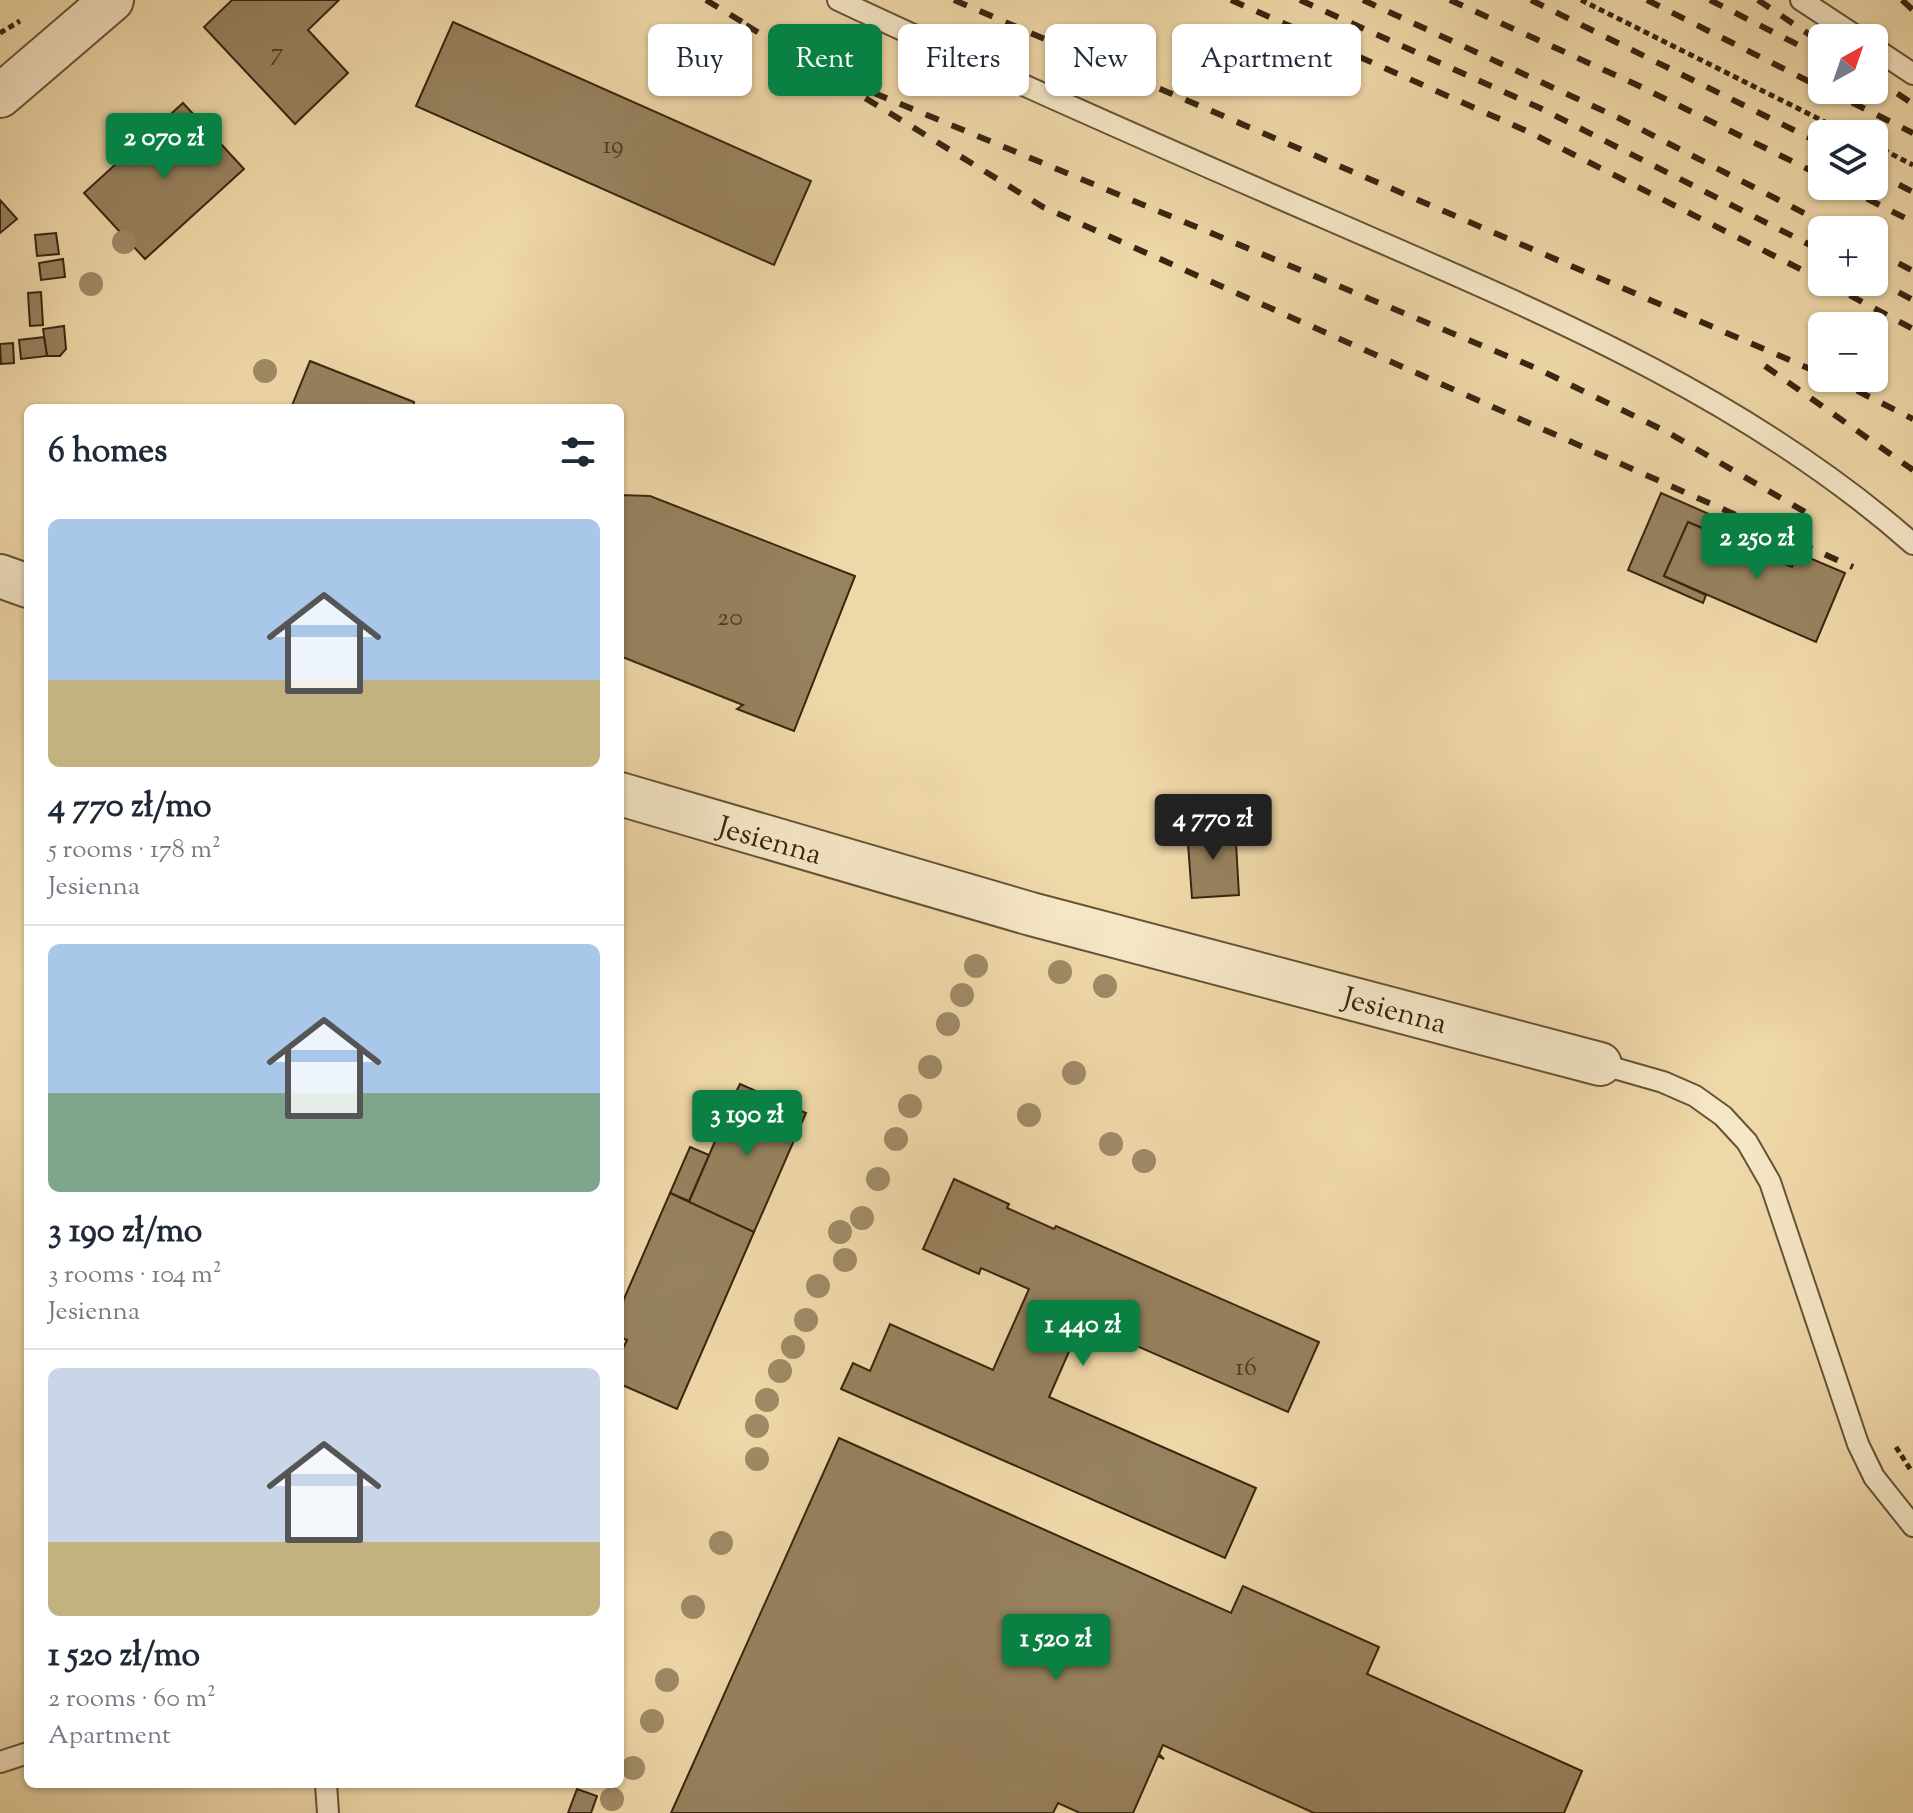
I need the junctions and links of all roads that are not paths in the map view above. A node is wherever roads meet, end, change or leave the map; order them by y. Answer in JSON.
{"nodes":[{"id":1,"x":838,"y":0,"type":"edge"},
{"id":2,"x":1801,"y":0,"type":"edge"},
{"id":3,"x":94,"y":6,"type":"edge"},
{"id":4,"x":1838,"y":24,"type":"edge"},
{"id":5,"x":1888,"y":57,"type":"edge"},
{"id":6,"x":1913,"y":74,"type":"edge"},
{"id":7,"x":0,"y":96,"type":"edge"},
{"id":8,"x":1913,"y":544,"type":"edge"},
{"id":9,"x":0,"y":576,"type":"edge"},
{"id":10,"x":24,"y":585,"type":"edge"},
{"id":11,"x":624,"y":795,"type":"edge"},
{"id":12,"x":1600,"y":1064,"type":"joint"},
{"id":13,"x":1913,"y":1526,"type":"edge"},
{"id":14,"x":24,"y":1754,"type":"edge"},
{"id":15,"x":0,"y":1762,"type":"edge"},
{"id":16,"x":326,"y":1788,"type":"edge"},
{"id":17,"x":328,"y":1813,"type":"edge"}],
"edges":[{"from":1,"to":8,"type":"lane"},
{"from":2,"to":4,"type":"lane"},
{"from":3,"to":7,"type":"street"},
{"from":5,"to":6,"type":"lane"},
{"from":9,"to":10,"type":"street"},
{"from":11,"to":12,"type":"street","name":"Jesienna"},
{"from":12,"to":13,"type":"lane","name":"Jesienna"},
{"from":14,"to":15,"type":"lane"},
{"from":16,"to":17,"type":"lane"}]}
